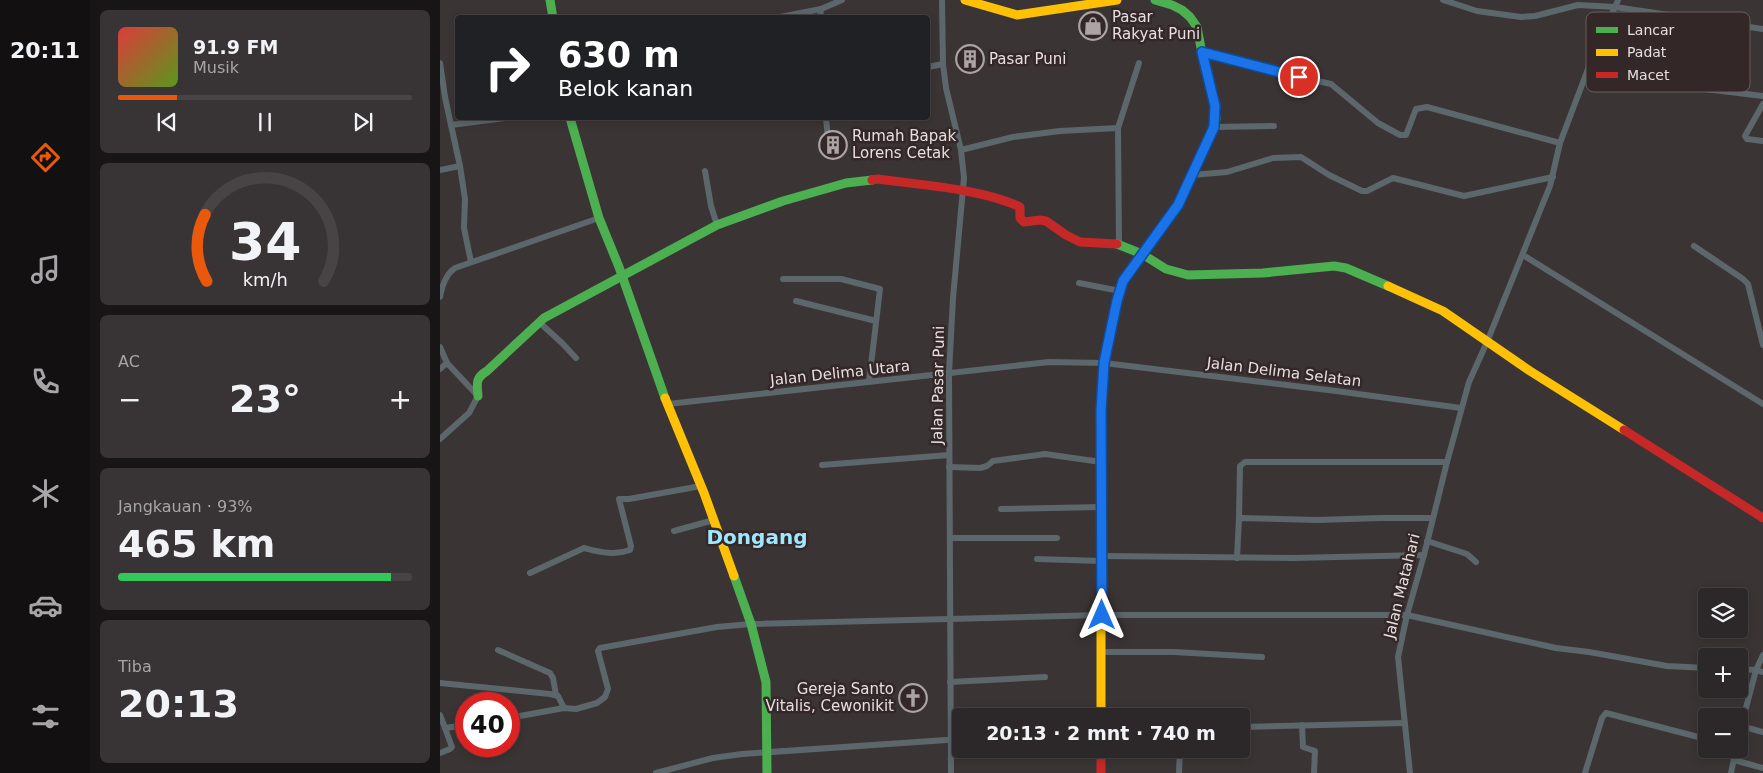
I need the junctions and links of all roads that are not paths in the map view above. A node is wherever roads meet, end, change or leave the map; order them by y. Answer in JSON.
{"nodes":[{"id":1,"x":550,"y":0,"type":"edge"},
{"id":2,"x":842,"y":0,"type":"edge"},
{"id":3,"x":942,"y":0,"type":"edge"},
{"id":4,"x":965,"y":0,"type":"edge"},
{"id":5,"x":1117,"y":0,"type":"edge"},
{"id":6,"x":1154,"y":0,"type":"edge"},
{"id":7,"x":1443,"y":0,"type":"edge"},
{"id":8,"x":1618,"y":0,"type":"edge"},
{"id":9,"x":1174,"y":2,"type":"edge"},
{"id":10,"x":1615,"y":7,"type":"junction"},
{"id":11,"x":822,"y":9,"type":"junction"},
{"id":12,"x":1613,"y":12,"type":"edge"},
{"id":13,"x":1650,"y":12,"type":"edge"},
{"id":14,"x":552,"y":15,"type":"edge"},
{"id":15,"x":791,"y":15,"type":"edge"},
{"id":16,"x":821,"y":15,"type":"edge"},
{"id":17,"x":1750,"y":26,"type":"edge"},
{"id":18,"x":1763,"y":28,"type":"edge"},
{"id":19,"x":1202,"y":52,"type":"junction"},
{"id":20,"x":440,"y":63,"type":"edge"},
{"id":21,"x":1139,"y":63,"type":"dead end"},
{"id":22,"x":943,"y":64,"type":"junction"},
{"id":23,"x":930,"y":67,"type":"edge"},
{"id":24,"x":1586,"y":74,"type":"edge"},
{"id":25,"x":1730,"y":92,"type":"edge"},
{"id":26,"x":1763,"y":96,"type":"edge"},
{"id":27,"x":1763,"y":104,"type":"edge"},
{"id":28,"x":490,"y":120,"type":"edge"},
{"id":29,"x":571,"y":120,"type":"edge"},
{"id":30,"x":826,"y":120,"type":"edge"},
{"id":31,"x":451,"y":125,"type":"junction"},
{"id":32,"x":1274,"y":126,"type":"dead end"},
{"id":33,"x":1214,"y":127,"type":"junction"},
{"id":34,"x":1118,"y":128,"type":"junction"},
{"id":35,"x":828,"y":139,"type":"dead end"},
{"id":36,"x":1763,"y":141,"type":"edge"},
{"id":37,"x":1560,"y":143,"type":"junction"},
{"id":38,"x":961,"y":150,"type":"junction"},
{"id":39,"x":460,"y":166,"type":"junction"},
{"id":40,"x":440,"y":170,"type":"edge"},
{"id":41,"x":705,"y":171,"type":"dead end"},
{"id":42,"x":1192,"y":175,"type":"junction"},
{"id":43,"x":1553,"y":178,"type":"junction"},
{"id":44,"x":964,"y":191,"type":"junction"},
{"id":45,"x":599,"y":218,"type":"junction"},
{"id":46,"x":717,"y":225,"type":"junction"},
{"id":47,"x":1119,"y":244,"type":"junction"},
{"id":48,"x":1694,"y":246,"type":"dead end"},
{"id":49,"x":1142,"y":254,"type":"junction"},
{"id":50,"x":1523,"y":255,"type":"junction"},
{"id":51,"x":471,"y":262,"type":"junction"},
{"id":52,"x":621,"y":275,"type":"junction"},
{"id":53,"x":783,"y":278,"type":"dead end"},
{"id":54,"x":1079,"y":283,"type":"dead end"},
{"id":55,"x":1120,"y":291,"type":"junction"},
{"id":56,"x":440,"y":293,"type":"edge"},
{"id":57,"x":796,"y":301,"type":"dead end"},
{"id":58,"x":539,"y":322,"type":"junction"},
{"id":59,"x":876,"y":322,"type":"junction"},
{"id":60,"x":1487,"y":342,"type":"junction"},
{"id":61,"x":1763,"y":345,"type":"edge"},
{"id":62,"x":440,"y":347,"type":"edge"},
{"id":63,"x":576,"y":358,"type":"dead end"},
{"id":64,"x":448,"y":363,"type":"junction"},
{"id":65,"x":1104,"y":363,"type":"junction"},
{"id":66,"x":440,"y":369,"type":"edge"},
{"id":67,"x":949,"y":373,"type":"junction"},
{"id":68,"x":869,"y":382,"type":"junction"},
{"id":69,"x":478,"y":396,"type":"junction"},
{"id":70,"x":668,"y":404,"type":"junction"},
{"id":71,"x":1763,"y":404,"type":"edge"},
{"id":72,"x":1461,"y":408,"type":"junction"},
{"id":73,"x":440,"y":439,"type":"edge"},
{"id":74,"x":949,"y":455,"type":"junction"},
{"id":75,"x":1101,"y":462,"type":"junction"},
{"id":76,"x":1447,"y":462,"type":"junction"},
{"id":77,"x":822,"y":465,"type":"dead end"},
{"id":78,"x":949,"y":467,"type":"junction"},
{"id":79,"x":701,"y":486,"type":"junction"},
{"id":80,"x":1101,"y":507,"type":"junction"},
{"id":81,"x":1000,"y":509,"type":"dead end"},
{"id":82,"x":1239,"y":518,"type":"junction"},
{"id":83,"x":1432,"y":518,"type":"junction"},
{"id":84,"x":1763,"y":518,"type":"edge"},
{"id":85,"x":714,"y":520,"type":"junction"},
{"id":86,"x":674,"y":531,"type":"dead end"},
{"id":87,"x":950,"y":538,"type":"junction"},
{"id":88,"x":1057,"y":538,"type":"dead end"},
{"id":89,"x":1426,"y":541,"type":"junction"},
{"id":90,"x":1424,"y":555,"type":"junction"},
{"id":91,"x":1237,"y":558,"type":"junction"},
{"id":92,"x":1037,"y":559,"type":"dead end"},
{"id":93,"x":1101,"y":559,"type":"junction"},
{"id":94,"x":1476,"y":562,"type":"dead end"},
{"id":95,"x":530,"y":573,"type":"dead end"},
{"id":96,"x":1102,"y":615,"type":"junction"},
{"id":97,"x":1407,"y":615,"type":"junction"},
{"id":98,"x":950,"y":619,"type":"junction"},
{"id":99,"x":751,"y":624,"type":"junction"},
{"id":100,"x":498,"y":650,"type":"dead end"},
{"id":101,"x":1102,"y":652,"type":"junction"},
{"id":102,"x":1763,"y":655,"type":"edge"},
{"id":103,"x":1262,"y":657,"type":"dead end"},
{"id":104,"x":1698,"y":668,"type":"edge"},
{"id":105,"x":1748,"y":670,"type":"edge"},
{"id":106,"x":1756,"y":670,"type":"junction"},
{"id":107,"x":1763,"y":672,"type":"edge"},
{"id":108,"x":1044,"y":677,"type":"dead end"},
{"id":109,"x":950,"y":682,"type":"junction"},
{"id":110,"x":440,"y":683,"type":"edge"},
{"id":111,"x":556,"y":695,"type":"junction"},
{"id":112,"x":564,"y":708,"type":"junction"},
{"id":113,"x":1101,"y":708,"type":"edge"},
{"id":114,"x":1745,"y":708,"type":"edge"},
{"id":115,"x":440,"y":715,"type":"edge"},
{"id":116,"x":520,"y":716,"type":"edge"},
{"id":117,"x":1405,"y":723,"type":"junction"},
{"id":118,"x":1302,"y":725,"type":"junction"},
{"id":119,"x":455,"y":726,"type":"edge"},
{"id":120,"x":1250,"y":727,"type":"edge"},
{"id":121,"x":444,"y":728,"type":"junction"},
{"id":122,"x":1748,"y":728,"type":"edge"},
{"id":123,"x":1763,"y":732,"type":"edge"},
{"id":124,"x":1698,"y":737,"type":"edge"},
{"id":125,"x":951,"y":740,"type":"junction"},
{"id":126,"x":767,"y":752,"type":"junction"},
{"id":127,"x":440,"y":753,"type":"edge"},
{"id":128,"x":1101,"y":758,"type":"edge"},
{"id":129,"x":1180,"y":758,"type":"edge"},
{"id":130,"x":1734,"y":760,"type":"joint"},
{"id":131,"x":1763,"y":768,"type":"edge"},
{"id":132,"x":656,"y":773,"type":"edge"},
{"id":133,"x":767,"y":773,"type":"edge"},
{"id":134,"x":952,"y":773,"type":"edge"},
{"id":135,"x":1101,"y":773,"type":"edge"},
{"id":136,"x":1180,"y":773,"type":"edge"},
{"id":137,"x":1314,"y":773,"type":"edge"},
{"id":138,"x":1410,"y":773,"type":"edge"},
{"id":139,"x":1585,"y":773,"type":"edge"},
{"id":140,"x":1731,"y":773,"type":"edge"}],
"edges":[{"from":1,"to":14,"type":"street"},
{"from":2,"to":11,"type":"street"},
{"from":3,"to":22,"type":"street","name":"Jalan Pasar Puni"},
{"from":4,"to":5,"type":"street"},
{"from":6,"to":9,"type":"street"},
{"from":7,"to":10,"type":"street"},
{"from":8,"to":10,"type":"street","name":"Jalan Matahari"},
{"from":9,"to":19,"type":"street"},
{"from":10,"to":12,"type":"street","name":"Jalan Matahari"},
{"from":10,"to":13,"type":"street"},
{"from":11,"to":15,"type":"street"},
{"from":11,"to":16,"type":"street"},
{"from":17,"to":18,"type":"street"},
{"from":19,"to":33,"type":"street"},
{"from":19,"to":37,"type":"street"},
{"from":20,"to":31,"type":"street"},
{"from":21,"to":34,"type":"street"},
{"from":22,"to":23,"type":"street"},
{"from":22,"to":38,"type":"street","name":"Jalan Pasar Puni"},
{"from":24,"to":37,"type":"street","name":"Jalan Matahari"},
{"from":25,"to":26,"type":"street"},
{"from":27,"to":36,"type":"street"},
{"from":28,"to":31,"type":"street"},
{"from":29,"to":45,"type":"street"},
{"from":30,"to":35,"type":"street"},
{"from":31,"to":39,"type":"street"},
{"from":32,"to":33,"type":"street"},
{"from":33,"to":42,"type":"street"},
{"from":34,"to":38,"type":"street"},
{"from":34,"to":47,"type":"street"},
{"from":37,"to":43,"type":"street","name":"Jalan Matahari"},
{"from":38,"to":44,"type":"street","name":"Jalan Pasar Puni"},
{"from":39,"to":40,"type":"street"},
{"from":39,"to":51,"type":"street"},
{"from":41,"to":46,"type":"street"},
{"from":42,"to":43,"type":"street"},
{"from":42,"to":49,"type":"street"},
{"from":43,"to":50,"type":"street","name":"Jalan Matahari"},
{"from":44,"to":46,"type":"street"},
{"from":44,"to":47,"type":"street"},
{"from":44,"to":67,"type":"street","name":"Jalan Pasar Puni"},
{"from":45,"to":51,"type":"street"},
{"from":45,"to":52,"type":"street"},
{"from":46,"to":52,"type":"street"},
{"from":47,"to":49,"type":"street"},
{"from":48,"to":61,"type":"street"},
{"from":49,"to":55,"type":"street"},
{"from":49,"to":60,"type":"street"},
{"from":50,"to":60,"type":"street","name":"Jalan Matahari"},
{"from":50,"to":71,"type":"street"},
{"from":51,"to":56,"type":"street"},
{"from":52,"to":58,"type":"street"},
{"from":52,"to":70,"type":"street"},
{"from":53,"to":59,"type":"street"},
{"from":54,"to":55,"type":"street"},
{"from":55,"to":65,"type":"street"},
{"from":57,"to":59,"type":"street"},
{"from":58,"to":63,"type":"street"},
{"from":58,"to":69,"type":"street"},
{"from":59,"to":68,"type":"street"},
{"from":60,"to":72,"type":"street","name":"Jalan Matahari"},
{"from":60,"to":84,"type":"street"},
{"from":62,"to":64,"type":"street"},
{"from":64,"to":66,"type":"street"},
{"from":64,"to":69,"type":"street"},
{"from":65,"to":67,"type":"street","name":"Jalan Delima Utara"},
{"from":65,"to":72,"type":"street","name":"Jalan Delima Selatan"},
{"from":65,"to":75,"type":"street"},
{"from":67,"to":68,"type":"street","name":"Jalan Delima Utara"},
{"from":67,"to":74,"type":"street","name":"Jalan Pasar Puni"},
{"from":68,"to":70,"type":"street","name":"Jalan Delima Utara"},
{"from":69,"to":73,"type":"street"},
{"from":70,"to":79,"type":"street"},
{"from":72,"to":76,"type":"street","name":"Jalan Matahari"},
{"from":74,"to":77,"type":"street"},
{"from":74,"to":78,"type":"street","name":"Jalan Pasar Puni"},
{"from":75,"to":78,"type":"street"},
{"from":75,"to":80,"type":"street"},
{"from":76,"to":82,"type":"street"},
{"from":76,"to":83,"type":"street","name":"Jalan Matahari"},
{"from":78,"to":87,"type":"street","name":"Jalan Pasar Puni"},
{"from":79,"to":85,"type":"street"},
{"from":79,"to":95,"type":"street"},
{"from":80,"to":81,"type":"street"},
{"from":80,"to":93,"type":"street"},
{"from":82,"to":83,"type":"street"},
{"from":82,"to":91,"type":"street"},
{"from":83,"to":89,"type":"street","name":"Jalan Matahari"},
{"from":85,"to":86,"type":"street"},
{"from":85,"to":99,"type":"street"},
{"from":87,"to":88,"type":"street"},
{"from":87,"to":98,"type":"street","name":"Jalan Pasar Puni"},
{"from":89,"to":90,"type":"street","name":"Jalan Matahari"},
{"from":89,"to":94,"type":"street"},
{"from":90,"to":91,"type":"street"},
{"from":90,"to":97,"type":"street","name":"Jalan Matahari"},
{"from":91,"to":93,"type":"street"},
{"from":92,"to":93,"type":"street"},
{"from":93,"to":96,"type":"street"},
{"from":96,"to":97,"type":"street"},
{"from":96,"to":98,"type":"street"},
{"from":96,"to":101,"type":"street"},
{"from":97,"to":104,"type":"street"},
{"from":97,"to":117,"type":"street","name":"Jalan Matahari"},
{"from":98,"to":99,"type":"street"},
{"from":98,"to":109,"type":"street","name":"Jalan Pasar Puni"},
{"from":99,"to":112,"type":"street"},
{"from":99,"to":126,"type":"street"},
{"from":100,"to":111,"type":"street"},
{"from":101,"to":103,"type":"street"},
{"from":101,"to":113,"type":"street"},
{"from":102,"to":106,"type":"street"},
{"from":105,"to":106,"type":"street"},
{"from":106,"to":107,"type":"street"},
{"from":106,"to":114,"type":"street"},
{"from":108,"to":109,"type":"street"},
{"from":109,"to":125,"type":"street","name":"Jalan Pasar Puni"},
{"from":110,"to":111,"type":"street"},
{"from":111,"to":112,"type":"street"},
{"from":112,"to":116,"type":"street"},
{"from":115,"to":121,"type":"street"},
{"from":117,"to":118,"type":"street"},
{"from":117,"to":138,"type":"street","name":"Jalan Matahari"},
{"from":118,"to":120,"type":"street"},
{"from":118,"to":137,"type":"street"},
{"from":119,"to":121,"type":"street"},
{"from":121,"to":127,"type":"street"},
{"from":122,"to":123,"type":"street"},
{"from":124,"to":139,"type":"street"},
{"from":125,"to":126,"type":"street"},
{"from":125,"to":134,"type":"street","name":"Jalan Pasar Puni"},
{"from":126,"to":132,"type":"street"},
{"from":126,"to":133,"type":"street"},
{"from":128,"to":135,"type":"street"},
{"from":129,"to":136,"type":"street"},
{"from":130,"to":131,"type":"street"},
{"from":130,"to":140,"type":"street"}]}
